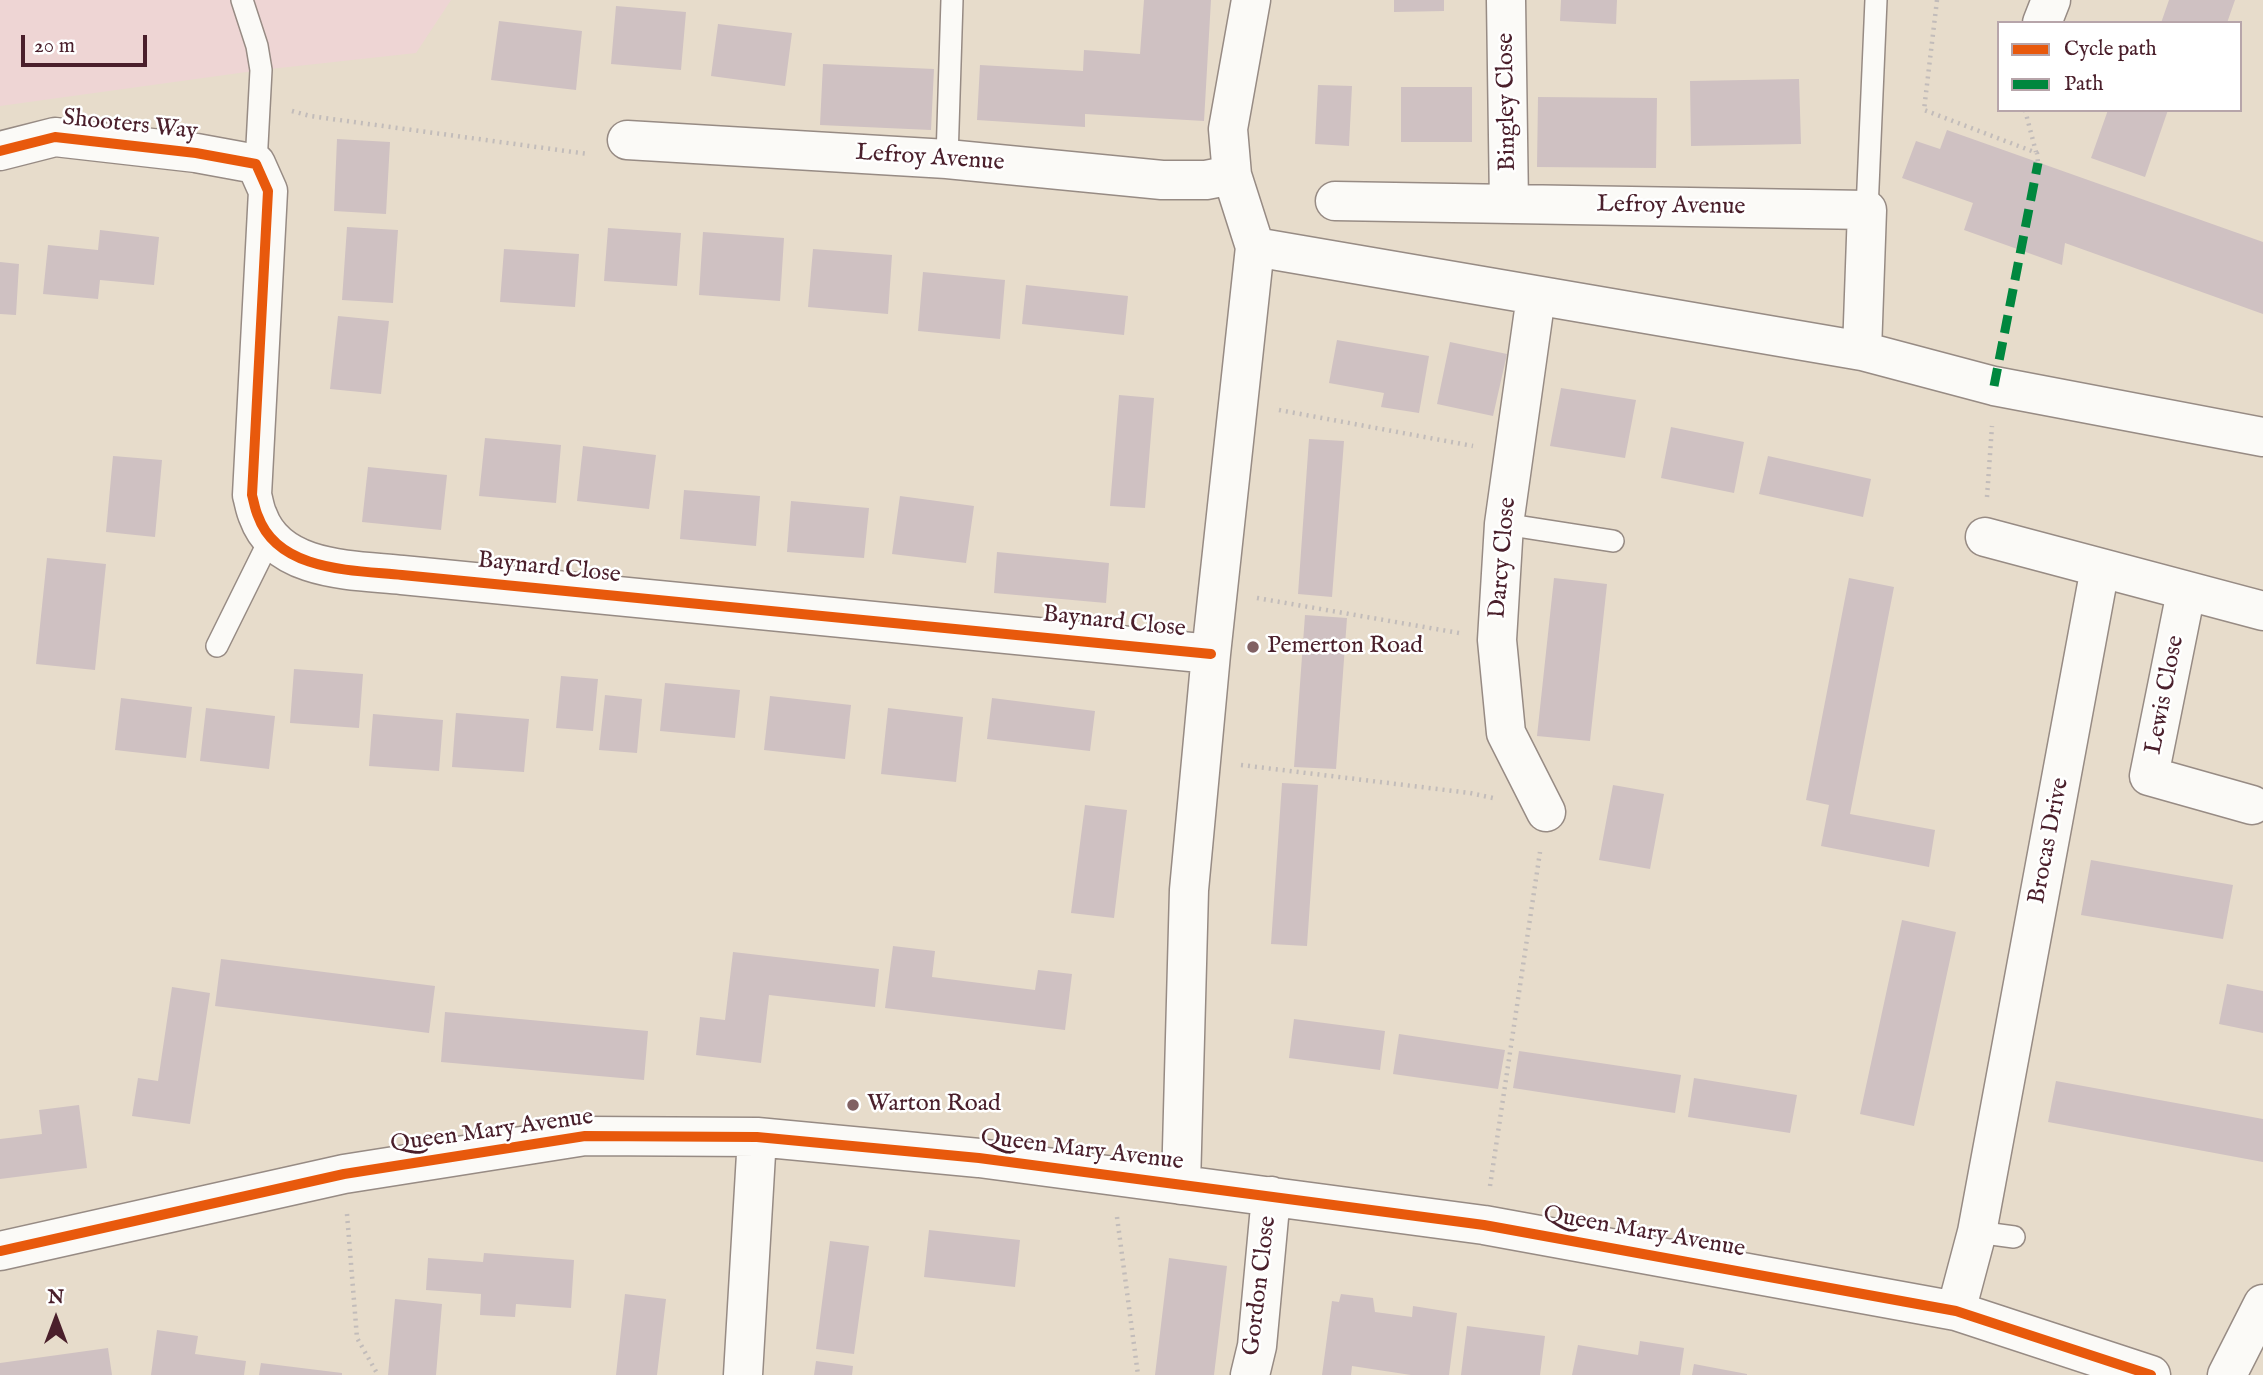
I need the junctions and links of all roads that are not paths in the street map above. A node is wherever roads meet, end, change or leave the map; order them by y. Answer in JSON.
{"nodes":[{"id":1,"x":242,"y":0,"type":"edge"},
{"id":2,"x":952,"y":0,"type":"edge"},
{"id":3,"x":1251,"y":0,"type":"edge"},
{"id":4,"x":1506,"y":0,"type":"edge"},
{"id":5,"x":1876,"y":0,"type":"edge"},
{"id":6,"x":2051,"y":0,"type":"edge"},
{"id":7,"x":2043,"y":21,"type":"edge"},
{"id":8,"x":627,"y":136,"type":"road end"},
{"id":9,"x":0,"y":151,"type":"edge"},
{"id":10,"x":947,"y":159,"type":"junction"},
{"id":11,"x":256,"y":164,"type":"junction"},
{"id":12,"x":1232,"y":175,"type":"junction"},
{"id":13,"x":1335,"y":201,"type":"dead end"},
{"id":14,"x":1509,"y":204,"type":"junction"},
{"id":15,"x":1867,"y":210,"type":"junction"},
{"id":16,"x":1255,"y":247,"type":"junction"},
{"id":17,"x":1536,"y":296,"type":"junction"},
{"id":18,"x":1862,"y":351,"type":"junction"},
{"id":19,"x":2263,"y":437,"type":"edge"},
{"id":20,"x":1504,"y":524,"type":"junction"},
{"id":21,"x":271,"y":537,"type":"junction"},
{"id":22,"x":1985,"y":537,"type":"road end"},
{"id":23,"x":1613,"y":541,"type":"dead end"},
{"id":24,"x":2100,"y":568,"type":"junction"},
{"id":25,"x":2186,"y":592,"type":"junction"},
{"id":26,"x":2263,"y":611,"type":"edge"},
{"id":27,"x":218,"y":646,"type":"dead end"},
{"id":28,"x":1211,"y":654,"type":"junction"},
{"id":29,"x":2252,"y":805,"type":"dead end"},
{"id":30,"x":1546,"y":812,"type":"road end"},
{"id":31,"x":757,"y":1137,"type":"junction"},
{"id":32,"x":1181,"y":1185,"type":"junction"},
{"id":33,"x":1271,"y":1196,"type":"junction"},
{"id":34,"x":1977,"y":1232,"type":"junction"},
{"id":35,"x":2014,"y":1237,"type":"dead end"},
{"id":36,"x":0,"y":1251,"type":"edge"},
{"id":37,"x":2263,"y":1304,"type":"edge"},
{"id":38,"x":1956,"y":1311,"type":"junction"},
{"id":39,"x":743,"y":1375,"type":"edge"},
{"id":40,"x":1250,"y":1375,"type":"edge"},
{"id":41,"x":2151,"y":1375,"type":"edge"},
{"id":42,"x":2227,"y":1375,"type":"edge"}],
"edges":[{"from":1,"to":11,"type":"lane"},
{"from":2,"to":10,"type":"lane"},
{"from":3,"to":12,"type":"street"},
{"from":4,"to":14,"type":"street","name":"Bingley Close"},
{"from":5,"to":15,"type":"lane"},
{"from":6,"to":7,"type":"street"},
{"from":8,"to":10,"type":"street","name":"Lefroy Avenue"},
{"from":9,"to":11,"type":"street","name":"Shooters Way"},
{"from":10,"to":12,"type":"street","name":"Lefroy Avenue"},
{"from":11,"to":21,"type":"street","name":"Baynard Close"},
{"from":12,"to":16,"type":"street"},
{"from":13,"to":14,"type":"street","name":"Lefroy Avenue"},
{"from":14,"to":15,"type":"street","name":"Lefroy Avenue"},
{"from":15,"to":18,"type":"street"},
{"from":16,"to":17,"type":"street"},
{"from":16,"to":28,"type":"street"},
{"from":17,"to":18,"type":"street"},
{"from":17,"to":20,"type":"street","name":"Darcy Close"},
{"from":18,"to":19,"type":"street"},
{"from":20,"to":23,"type":"lane"},
{"from":20,"to":30,"type":"street","name":"Darcy Close"},
{"from":21,"to":27,"type":"lane"},
{"from":21,"to":28,"type":"street","name":"Baynard Close"},
{"from":22,"to":24,"type":"street"},
{"from":24,"to":25,"type":"street"},
{"from":24,"to":34,"type":"street","name":"Brocas Drive"},
{"from":25,"to":26,"type":"street"},
{"from":25,"to":29,"type":"street","name":"Lewis Close"},
{"from":28,"to":32,"type":"street"},
{"from":31,"to":32,"type":"street","name":"Queen Mary Avenue"},
{"from":31,"to":36,"type":"street","name":"Queen Mary Avenue"},
{"from":31,"to":39,"type":"street"},
{"from":32,"to":33,"type":"street","name":"Queen Mary Avenue"},
{"from":33,"to":38,"type":"street","name":"Queen Mary Avenue"},
{"from":33,"to":40,"type":"street","name":"Gordon Close"},
{"from":34,"to":35,"type":"lane"},
{"from":34,"to":38,"type":"street","name":"Brocas Drive"},
{"from":37,"to":42,"type":"street"},
{"from":38,"to":41,"type":"street","name":"Queen Mary Avenue"}]}
